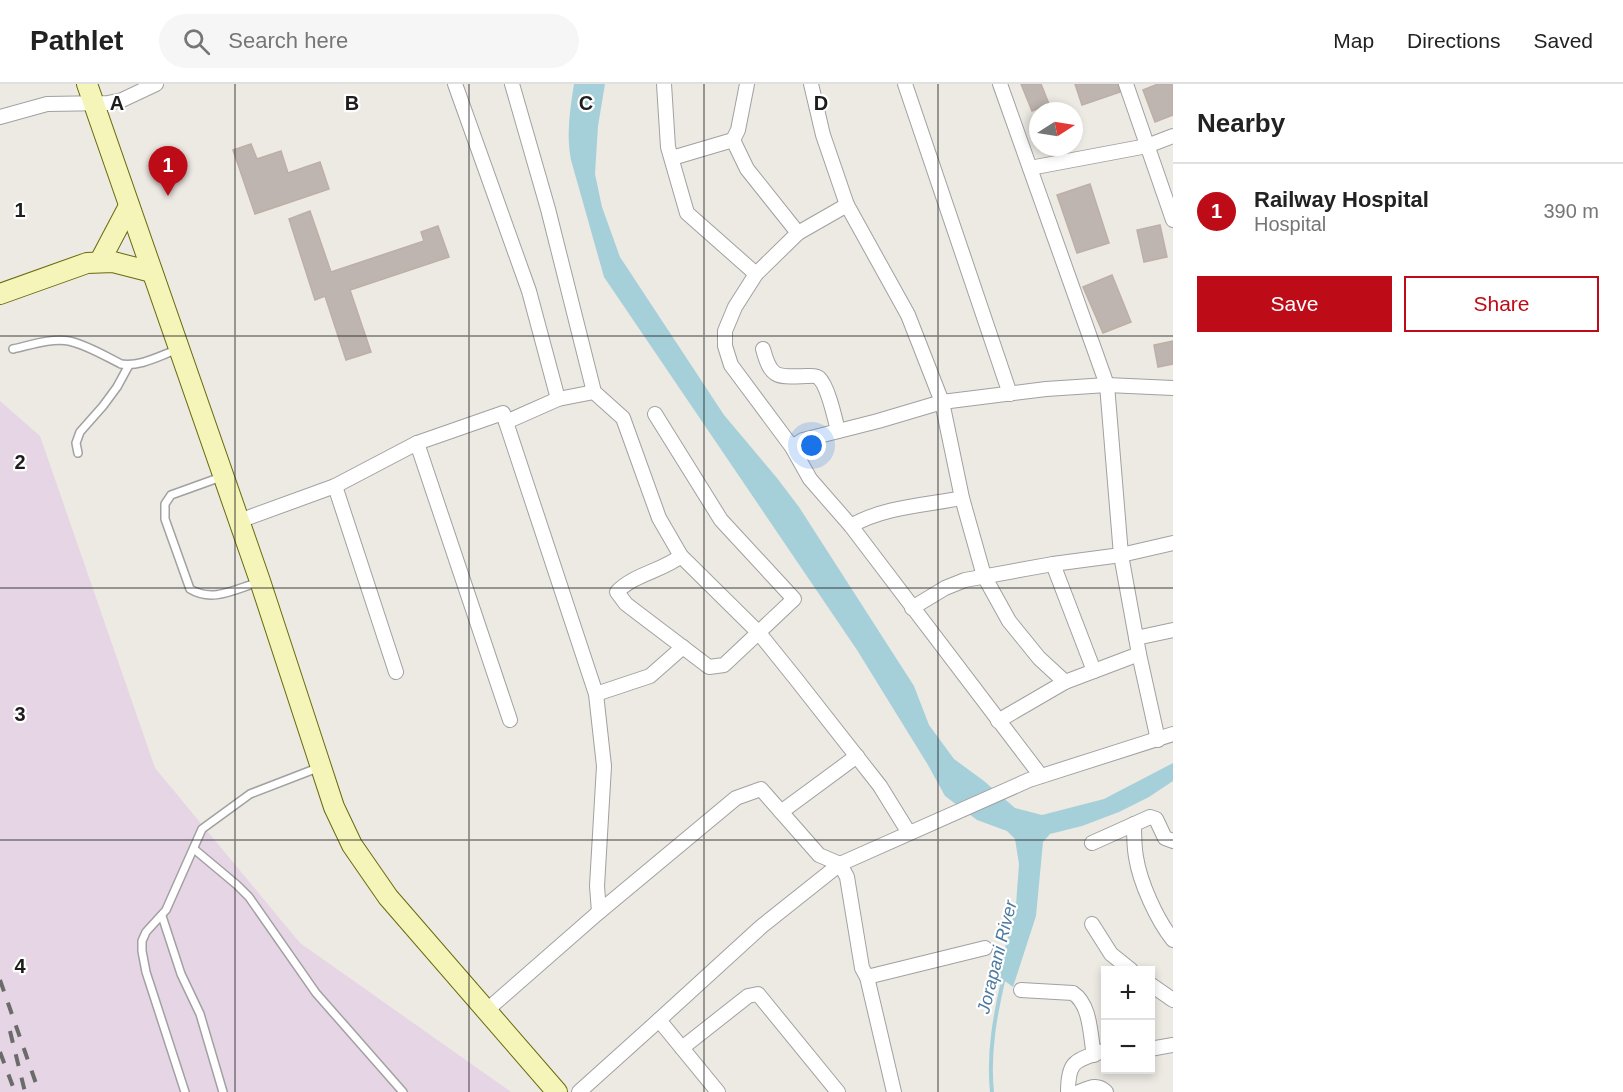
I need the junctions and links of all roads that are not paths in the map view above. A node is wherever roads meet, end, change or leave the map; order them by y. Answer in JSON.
{"nodes":[{"id":1,"x":156,"y":84,"type":"edge"},
{"id":2,"x":454,"y":84,"type":"edge"},
{"id":3,"x":512,"y":84,"type":"edge"},
{"id":4,"x":664,"y":84,"type":"edge"},
{"id":5,"x":747,"y":84,"type":"edge"},
{"id":6,"x":811,"y":84,"type":"edge"},
{"id":7,"x":904,"y":84,"type":"edge"},
{"id":8,"x":1000,"y":84,"type":"edge"},
{"id":9,"x":1126,"y":84,"type":"edge"},
{"id":10,"x":90,"y":93,"type":"edge"},
{"id":11,"x":0,"y":117,"type":"edge"},
{"id":12,"x":1173,"y":136,"type":"edge"},
{"id":13,"x":733,"y":140,"type":"junction"},
{"id":14,"x":1148,"y":146,"type":"junction"},
{"id":15,"x":672,"y":158,"type":"junction"},
{"id":16,"x":1030,"y":168,"type":"junction"},
{"id":17,"x":847,"y":204,"type":"junction"},
{"id":18,"x":129,"y":206,"type":"junction"},
{"id":19,"x":1173,"y":219,"type":"edge"},
{"id":20,"x":798,"y":233,"type":"junction"},
{"id":21,"x":100,"y":261,"type":"junction"},
{"id":22,"x":152,"y":272,"type":"junction"},
{"id":23,"x":756,"y":273,"type":"junction"},
{"id":24,"x":0,"y":294,"type":"edge"},
{"id":25,"x":13,"y":349,"type":"dead end"},
{"id":26,"x":179,"y":349,"type":"junction"},
{"id":27,"x":763,"y":349,"type":"dead end"},
{"id":28,"x":129,"y":365,"type":"junction"},
{"id":29,"x":1107,"y":385,"type":"junction"},
{"id":30,"x":1173,"y":388,"type":"edge"},
{"id":31,"x":594,"y":392,"type":"junction"},
{"id":32,"x":1010,"y":394,"type":"junction"},
{"id":33,"x":558,"y":399,"type":"junction"},
{"id":34,"x":942,"y":402,"type":"junction"},
{"id":35,"x":654,"y":414,"type":"dead end"},
{"id":36,"x":506,"y":422,"type":"junction"},
{"id":37,"x":838,"y":431,"type":"junction"},
{"id":38,"x":417,"y":443,"type":"junction"},
{"id":39,"x":792,"y":447,"type":"junction"},
{"id":40,"x":78,"y":453,"type":"dead end"},
{"id":41,"x":223,"y":476,"type":"junction"},
{"id":42,"x":335,"y":486,"type":"junction"},
{"id":43,"x":962,"y":498,"type":"junction"},
{"id":44,"x":239,"y":521,"type":"junction"},
{"id":45,"x":851,"y":526,"type":"junction"},
{"id":46,"x":1173,"y":543,"type":"edge"},
{"id":47,"x":1121,"y":555,"type":"junction"},
{"id":48,"x":681,"y":556,"type":"junction"},
{"id":49,"x":1053,"y":564,"type":"junction"},
{"id":50,"x":984,"y":576,"type":"junction"},
{"id":51,"x":260,"y":581,"type":"junction"},
{"id":52,"x":912,"y":608,"type":"junction"},
{"id":53,"x":1173,"y":630,"type":"edge"},
{"id":54,"x":759,"y":633,"type":"junction"},
{"id":55,"x":1136,"y":638,"type":"junction"},
{"id":56,"x":683,"y":647,"type":"junction"},
{"id":57,"x":1138,"y":654,"type":"junction"},
{"id":58,"x":1094,"y":671,"type":"junction"},
{"id":59,"x":396,"y":672,"type":"dead end"},
{"id":60,"x":1065,"y":682,"type":"junction"},
{"id":61,"x":596,"y":694,"type":"junction"},
{"id":62,"x":510,"y":720,"type":"dead end"},
{"id":63,"x":998,"y":721,"type":"junction"},
{"id":64,"x":1173,"y":734,"type":"edge"},
{"id":65,"x":1158,"y":740,"type":"junction"},
{"id":66,"x":856,"y":756,"type":"junction"},
{"id":67,"x":321,"y":767,"type":"junction"},
{"id":68,"x":1035,"y":778,"type":"junction"},
{"id":69,"x":781,"y":812,"type":"junction"},
{"id":70,"x":1134,"y":824,"type":"junction"},
{"id":71,"x":909,"y":833,"type":"junction"},
{"id":72,"x":1173,"y":841,"type":"edge"},
{"id":73,"x":1092,"y":843,"type":"dead end"},
{"id":74,"x":194,"y":849,"type":"junction"},
{"id":75,"x":840,"y":864,"type":"junction"},
{"id":76,"x":599,"y":912,"type":"junction"},
{"id":77,"x":162,"y":916,"type":"junction"},
{"id":78,"x":1092,"y":924,"type":"dead end"},
{"id":79,"x":1173,"y":940,"type":"edge"},
{"id":80,"x":985,"y":948,"type":"dead end"},
{"id":81,"x":1126,"y":966,"type":"edge"},
{"id":82,"x":867,"y":977,"type":"junction"},
{"id":83,"x":1155,"y":987,"type":"edge"},
{"id":84,"x":1021,"y":990,"type":"dead end"},
{"id":85,"x":1173,"y":1000,"type":"edge"},
{"id":86,"x":487,"y":1010,"type":"junction"},
{"id":87,"x":659,"y":1020,"type":"junction"},
{"id":88,"x":1173,"y":1045,"type":"edge"},
{"id":89,"x":682,"y":1048,"type":"junction"},
{"id":90,"x":1155,"y":1048,"type":"edge"},
{"id":91,"x":1100,"y":1052,"type":"edge"},
{"id":92,"x":185,"y":1092,"type":"edge"},
{"id":93,"x":224,"y":1092,"type":"edge"},
{"id":94,"x":403,"y":1092,"type":"edge"},
{"id":95,"x":557,"y":1092,"type":"edge"},
{"id":96,"x":579,"y":1092,"type":"edge"},
{"id":97,"x":718,"y":1092,"type":"edge"},
{"id":98,"x":838,"y":1092,"type":"edge"},
{"id":99,"x":894,"y":1092,"type":"edge"},
{"id":100,"x":1068,"y":1092,"type":"edge"},
{"id":101,"x":1079,"y":1092,"type":"edge"},
{"id":102,"x":1106,"y":1092,"type":"edge"}],
"edges":[{"from":1,"to":10,"type":"street"},
{"from":2,"to":33,"type":"street"},
{"from":3,"to":31,"type":"street"},
{"from":4,"to":15,"type":"street"},
{"from":5,"to":13,"type":"street"},
{"from":6,"to":17,"type":"street"},
{"from":7,"to":32,"type":"street"},
{"from":8,"to":16,"type":"street"},
{"from":9,"to":14,"type":"street"},
{"from":10,"to":11,"type":"street"},
{"from":10,"to":18,"type":"main road"},
{"from":12,"to":14,"type":"street"},
{"from":13,"to":15,"type":"street"},
{"from":13,"to":20,"type":"street"},
{"from":14,"to":16,"type":"street"},
{"from":14,"to":19,"type":"street"},
{"from":15,"to":23,"type":"street"},
{"from":16,"to":29,"type":"street"},
{"from":17,"to":20,"type":"street"},
{"from":17,"to":34,"type":"street"},
{"from":18,"to":21,"type":"main road"},
{"from":18,"to":22,"type":"main road"},
{"from":20,"to":23,"type":"street"},
{"from":21,"to":22,"type":"main road"},
{"from":21,"to":24,"type":"main road"},
{"from":22,"to":26,"type":"main road"},
{"from":23,"to":39,"type":"street"},
{"from":25,"to":28,"type":"lane"},
{"from":26,"to":28,"type":"lane"},
{"from":26,"to":41,"type":"main road"},
{"from":27,"to":37,"type":"street"},
{"from":28,"to":40,"type":"lane"},
{"from":29,"to":30,"type":"street"},
{"from":29,"to":32,"type":"street"},
{"from":29,"to":47,"type":"street"},
{"from":31,"to":33,"type":"street"},
{"from":31,"to":48,"type":"street"},
{"from":32,"to":34,"type":"street"},
{"from":33,"to":36,"type":"street"},
{"from":34,"to":37,"type":"street"},
{"from":34,"to":43,"type":"street"},
{"from":35,"to":54,"type":"street"},
{"from":36,"to":38,"type":"street"},
{"from":36,"to":61,"type":"street"},
{"from":37,"to":39,"type":"street"},
{"from":38,"to":42,"type":"street"},
{"from":38,"to":62,"type":"street"},
{"from":39,"to":45,"type":"street"},
{"from":41,"to":44,"type":"main road"},
{"from":41,"to":51,"type":"lane"},
{"from":42,"to":44,"type":"street"},
{"from":42,"to":59,"type":"street"},
{"from":43,"to":45,"type":"street"},
{"from":43,"to":50,"type":"street"},
{"from":44,"to":51,"type":"main road"},
{"from":45,"to":52,"type":"street"},
{"from":46,"to":47,"type":"street"},
{"from":47,"to":49,"type":"street"},
{"from":47,"to":55,"type":"street"},
{"from":48,"to":54,"type":"street"},
{"from":48,"to":56,"type":"street"},
{"from":49,"to":50,"type":"street"},
{"from":49,"to":58,"type":"street"},
{"from":50,"to":52,"type":"street"},
{"from":50,"to":60,"type":"street"},
{"from":51,"to":67,"type":"main road"},
{"from":52,"to":63,"type":"street"},
{"from":53,"to":55,"type":"street"},
{"from":54,"to":56,"type":"street"},
{"from":54,"to":66,"type":"street"},
{"from":55,"to":57,"type":"street"},
{"from":56,"to":61,"type":"street"},
{"from":57,"to":58,"type":"street"},
{"from":57,"to":65,"type":"street"},
{"from":58,"to":60,"type":"street"},
{"from":60,"to":63,"type":"street"},
{"from":61,"to":76,"type":"street"},
{"from":63,"to":68,"type":"street"},
{"from":64,"to":65,"type":"street"},
{"from":65,"to":68,"type":"street"},
{"from":66,"to":69,"type":"street"},
{"from":66,"to":71,"type":"street"},
{"from":67,"to":74,"type":"lane"},
{"from":67,"to":86,"type":"main road"},
{"from":68,"to":71,"type":"street"},
{"from":69,"to":75,"type":"street"},
{"from":69,"to":76,"type":"street"},
{"from":70,"to":72,"type":"street"},
{"from":70,"to":73,"type":"street"},
{"from":70,"to":79,"type":"street"},
{"from":71,"to":75,"type":"street"},
{"from":74,"to":77,"type":"lane"},
{"from":74,"to":94,"type":"lane"},
{"from":75,"to":82,"type":"street"},
{"from":75,"to":87,"type":"street"},
{"from":76,"to":86,"type":"street"},
{"from":77,"to":92,"type":"lane"},
{"from":77,"to":93,"type":"lane"},
{"from":78,"to":81,"type":"street"},
{"from":80,"to":82,"type":"street"},
{"from":82,"to":99,"type":"street"},
{"from":83,"to":85,"type":"street"},
{"from":84,"to":91,"type":"street"},
{"from":86,"to":95,"type":"main road"},
{"from":87,"to":89,"type":"street"},
{"from":87,"to":96,"type":"street"},
{"from":88,"to":90,"type":"street"},
{"from":89,"to":97,"type":"street"},
{"from":89,"to":98,"type":"street"},
{"from":91,"to":100,"type":"street"},
{"from":101,"to":102,"type":"street"}]}
